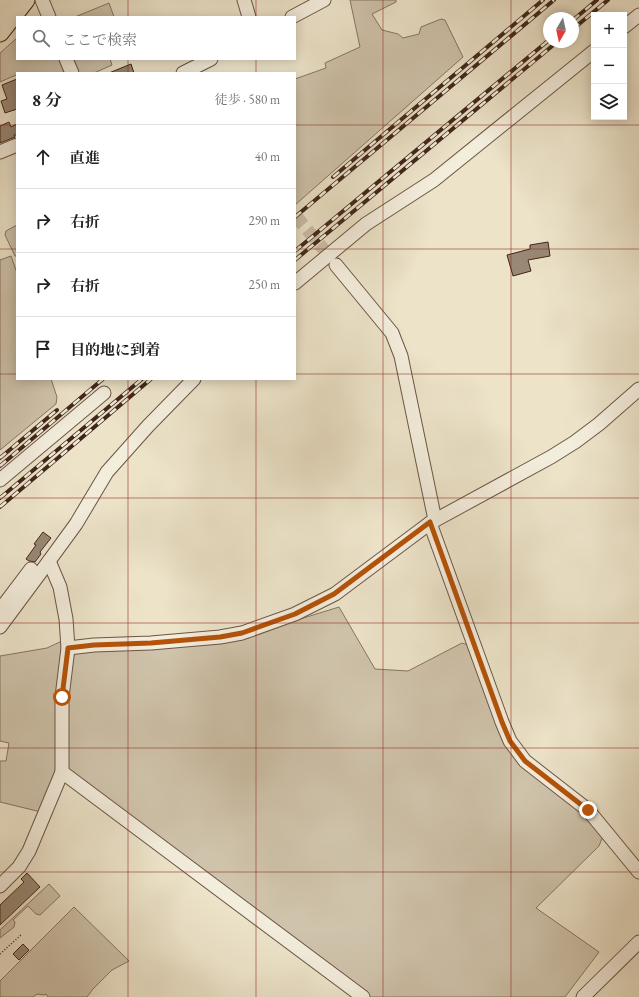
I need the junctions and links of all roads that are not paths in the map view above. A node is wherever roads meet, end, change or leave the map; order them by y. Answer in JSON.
{"nodes":[{"id":1,"x":9,"y":0,"type":"edge"},
{"id":2,"x":26,"y":0,"type":"edge"},
{"id":3,"x":42,"y":0,"type":"edge"},
{"id":4,"x":244,"y":0,"type":"edge"},
{"id":5,"x":324,"y":0,"type":"edge"},
{"id":6,"x":0,"y":10,"type":"edge"},
{"id":7,"x":639,"y":15,"type":"edge"},
{"id":8,"x":49,"y":16,"type":"edge"},
{"id":9,"x":249,"y":16,"type":"edge"},
{"id":10,"x":294,"y":16,"type":"edge"},
{"id":11,"x":627,"y":25,"type":"edge"},
{"id":12,"x":0,"y":33,"type":"edge"},
{"id":13,"x":591,"y":53,"type":"edge"},
{"id":14,"x":66,"y":60,"type":"edge"},
{"id":15,"x":206,"y":65,"type":"edge"},
{"id":16,"x":72,"y":72,"type":"edge"},
{"id":17,"x":186,"y":72,"type":"edge"},
{"id":18,"x":16,"y":145,"type":"edge"},
{"id":19,"x":0,"y":152,"type":"edge"},
{"id":20,"x":336,"y":265,"type":"tunnel mouth"},
{"id":21,"x":296,"y":282,"type":"edge"},
{"id":22,"x":193,"y":380,"type":"edge"},
{"id":23,"x":639,"y":389,"type":"edge"},
{"id":24,"x":104,"y":393,"type":"dead end"},
{"id":25,"x":0,"y":480,"type":"edge"},
{"id":26,"x":432,"y":521,"type":"junction"},
{"id":27,"x":49,"y":561,"type":"junction"},
{"id":28,"x":31,"y":569,"type":"dead end"},
{"id":29,"x":0,"y":610,"type":"edge"},
{"id":30,"x":0,"y":627,"type":"edge"},
{"id":31,"x":68,"y":648,"type":"junction"},
{"id":32,"x":62,"y":772,"type":"junction"},
{"id":33,"x":639,"y":872,"type":"edge"},
{"id":34,"x":0,"y":886,"type":"edge"},
{"id":35,"x":639,"y":942,"type":"edge"},
{"id":36,"x":363,"y":997,"type":"edge"},
{"id":37,"x":583,"y":997,"type":"edge"}],
"edges":[{"from":1,"to":6,"type":"highway"},
{"from":2,"to":12,"type":"main road"},
{"from":3,"to":8,"type":"street"},
{"from":4,"to":9,"type":"street"},
{"from":5,"to":10,"type":"street"},
{"from":7,"to":11,"type":"street"},
{"from":13,"to":21,"type":"street"},
{"from":14,"to":16,"type":"street"},
{"from":15,"to":17,"type":"street"},
{"from":18,"to":19,"type":"street"},
{"from":20,"to":26,"type":"street"},
{"from":22,"to":27,"type":"street"},
{"from":23,"to":26,"type":"street"},
{"from":24,"to":25,"type":"street"},
{"from":26,"to":31,"type":"street"},
{"from":26,"to":33,"type":"street"},
{"from":27,"to":30,"type":"street"},
{"from":27,"to":31,"type":"street"},
{"from":28,"to":29,"type":"street"},
{"from":31,"to":32,"type":"street"},
{"from":32,"to":34,"type":"street"},
{"from":32,"to":36,"type":"street"},
{"from":35,"to":37,"type":"street"}]}
